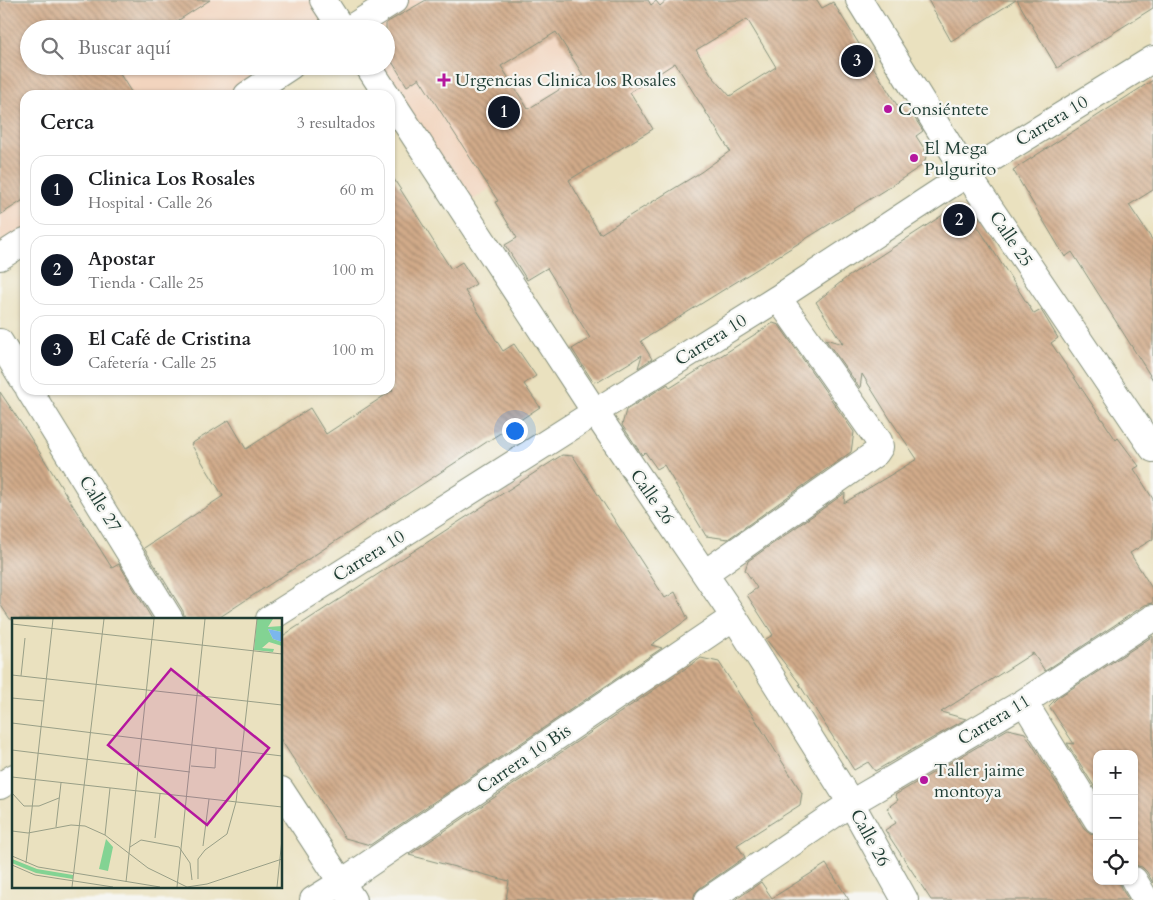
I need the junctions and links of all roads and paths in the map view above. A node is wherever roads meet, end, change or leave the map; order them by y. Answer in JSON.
{"nodes":[{"id":1,"x":323,"y":0,"type":"edge"},
{"id":2,"x":395,"y":0,"type":"edge"},
{"id":3,"x":859,"y":0,"type":"edge"},
{"id":4,"x":336,"y":20,"type":"edge"},
{"id":5,"x":363,"y":20,"type":"edge"},
{"id":6,"x":1153,"y":60,"type":"edge"},
{"id":7,"x":278,"y":75,"type":"edge"},
{"id":8,"x":374,"y":75,"type":"edge"},
{"id":9,"x":255,"y":90,"type":"edge"},
{"id":10,"x":384,"y":90,"type":"edge"},
{"id":11,"x":395,"y":107,"type":"edge"},
{"id":12,"x":967,"y":174,"type":"junction"},
{"id":13,"x":20,"y":244,"type":"edge"},
{"id":14,"x":0,"y":257,"type":"edge"},
{"id":15,"x":778,"y":298,"type":"junction"},
{"id":16,"x":0,"y":342,"type":"edge"},
{"id":17,"x":20,"y":375,"type":"edge"},
{"id":18,"x":32,"y":395,"type":"edge"},
{"id":19,"x":594,"y":412,"type":"junction"},
{"id":20,"x":1153,"y":449,"type":"edge"},
{"id":21,"x":705,"y":573,"type":"junction"},
{"id":22,"x":734,"y":617,"type":"junction"},
{"id":23,"x":169,"y":618,"type":"edge"},
{"id":24,"x":271,"y":618,"type":"edge"},
{"id":25,"x":1153,"y":618,"type":"edge"},
{"id":26,"x":1024,"y":702,"type":"junction"},
{"id":27,"x":12,"y":778,"type":"edge"},
{"id":28,"x":0,"y":786,"type":"edge"},
{"id":29,"x":282,"y":792,"type":"edge"},
{"id":30,"x":850,"y":803,"type":"junction"},
{"id":31,"x":1093,"y":814,"type":"edge"},
{"id":32,"x":1137,"y":885,"type":"edge"},
{"id":33,"x":347,"y":891,"type":"edge"},
{"id":34,"x":313,"y":900,"type":"edge"},
{"id":35,"x":708,"y":900,"type":"edge"},
{"id":36,"x":905,"y":900,"type":"edge"},
{"id":37,"x":1146,"y":900,"type":"edge"}],
"edges":[{"from":1,"to":4,"type":"street"},
{"from":2,"to":5,"type":"street"},
{"from":3,"to":12,"type":"street","name":"Calle 25"},
{"from":6,"to":12,"type":"street","name":"Carrera 10"},
{"from":7,"to":9,"type":"street"},
{"from":8,"to":10,"type":"street"},
{"from":11,"to":19,"type":"street","name":"Calle 26"},
{"from":12,"to":15,"type":"street","name":"Carrera 10"},
{"from":12,"to":20,"type":"street","name":"Calle 25"},
{"from":13,"to":14,"type":"street"},
{"from":15,"to":19,"type":"street","name":"Carrera 10"},
{"from":15,"to":21,"type":"street"},
{"from":16,"to":17,"type":"street"},
{"from":18,"to":23,"type":"street","name":"Calle 27"},
{"from":19,"to":21,"type":"street","name":"Calle 26"},
{"from":19,"to":24,"type":"street","name":"Carrera 10"},
{"from":21,"to":22,"type":"street","name":"Calle 26"},
{"from":22,"to":30,"type":"street","name":"Calle 26"},
{"from":22,"to":33,"type":"street","name":"Carrera 10 Bis"},
{"from":25,"to":26,"type":"street","name":"Carrera 11"},
{"from":26,"to":30,"type":"street","name":"Carrera 11"},
{"from":26,"to":31,"type":"street"},
{"from":27,"to":28,"type":"street"},
{"from":29,"to":33,"type":"street"},
{"from":30,"to":35,"type":"street","name":"Carrera 11"},
{"from":30,"to":36,"type":"street","name":"Calle 26"},
{"from":32,"to":37,"type":"street"},
{"from":33,"to":34,"type":"street","name":"Carrera 10 Bis"}]}
